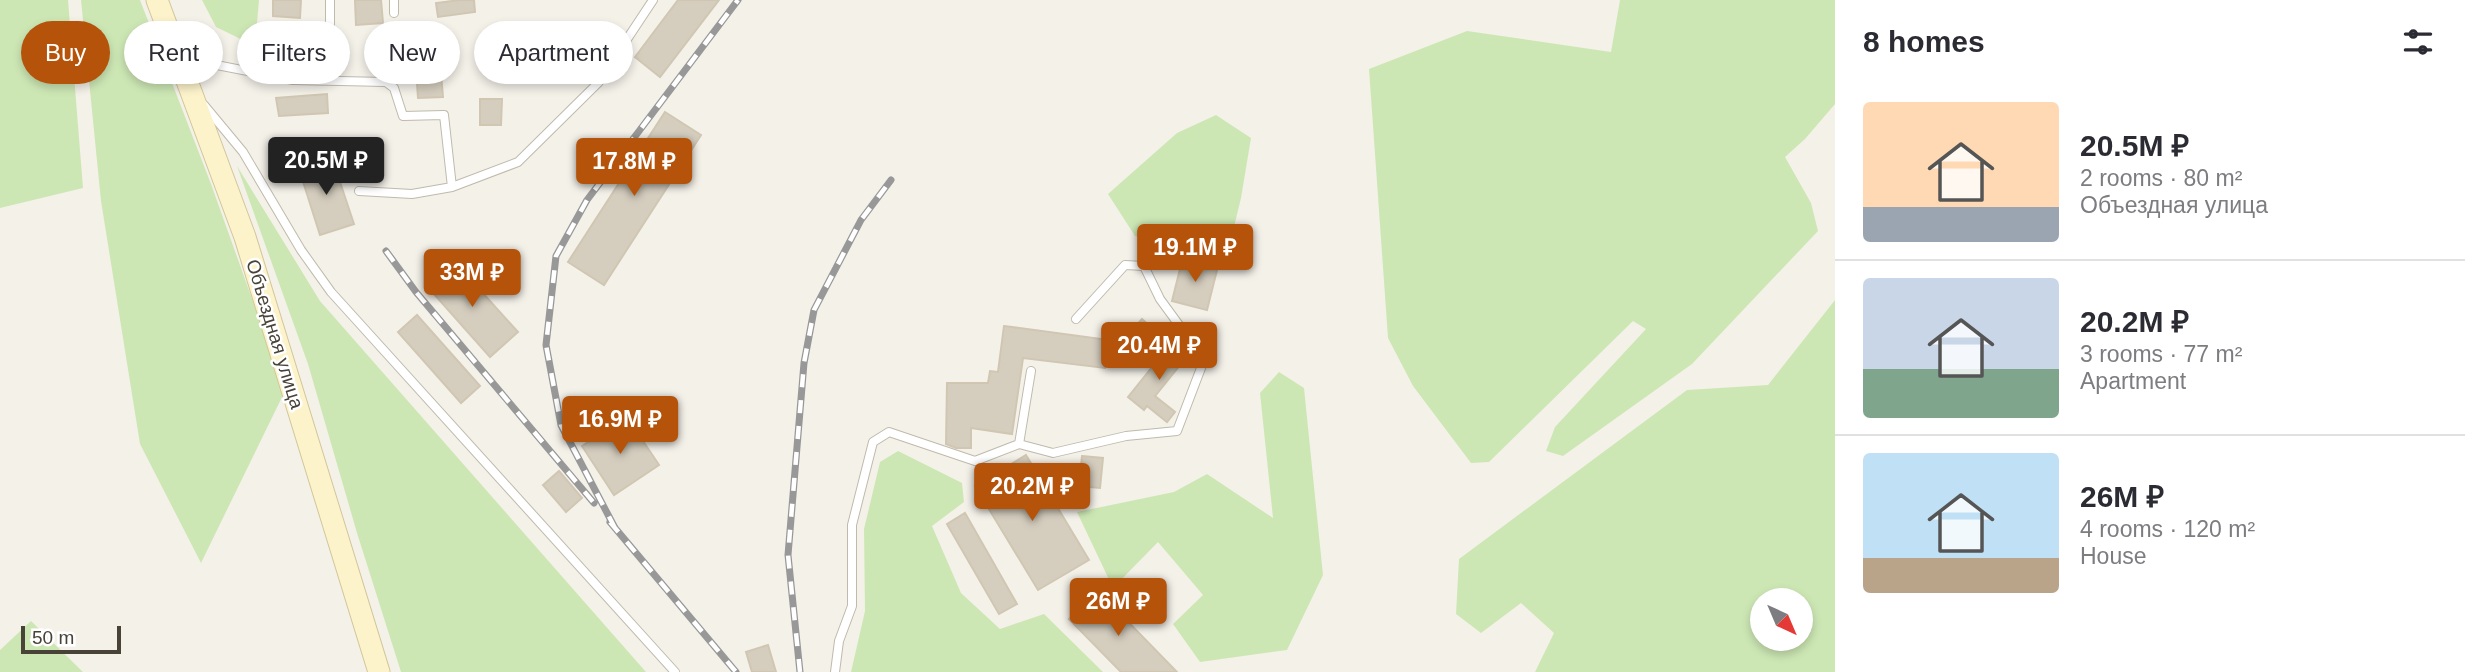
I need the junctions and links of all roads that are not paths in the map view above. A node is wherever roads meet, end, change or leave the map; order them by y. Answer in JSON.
{"nodes":[{"id":1,"x":157,"y":0,"type":"edge"},
{"id":2,"x":330,"y":0,"type":"edge"},
{"id":3,"x":394,"y":0,"type":"edge"},
{"id":4,"x":653,"y":0,"type":"edge"},
{"id":5,"x":394,"y":13,"type":"dead end"},
{"id":6,"x":165,"y":21,"type":"edge"},
{"id":7,"x":330,"y":21,"type":"edge"},
{"id":8,"x":223,"y":65,"type":"edge"},
{"id":9,"x":189,"y":84,"type":"edge"},
{"id":10,"x":190,"y":87,"type":"junction"},
{"id":11,"x":452,"y":187,"type":"junction"},
{"id":12,"x":359,"y":191,"type":"dead end"},
{"id":13,"x":1076,"y":319,"type":"dead end"},
{"id":14,"x":1031,"y":371,"type":"dead end"},
{"id":15,"x":1019,"y":444,"type":"junction"},
{"id":16,"x":380,"y":672,"type":"edge"},
{"id":17,"x":675,"y":672,"type":"edge"},
{"id":18,"x":835,"y":672,"type":"edge"}],
"edges":[{"from":1,"to":6,"type":"main road","name":"Объездная улица"},
{"from":2,"to":7,"type":"lane"},
{"from":3,"to":5,"type":"lane"},
{"from":4,"to":11,"type":"lane"},
{"from":8,"to":11,"type":"lane"},
{"from":9,"to":10,"type":"main road","name":"Объездная улица"},
{"from":10,"to":16,"type":"main road","name":"Объездная улица"},
{"from":10,"to":17,"type":"lane"},
{"from":11,"to":12,"type":"lane"},
{"from":13,"to":15,"type":"lane"},
{"from":14,"to":15,"type":"lane"},
{"from":15,"to":18,"type":"lane"}]}
